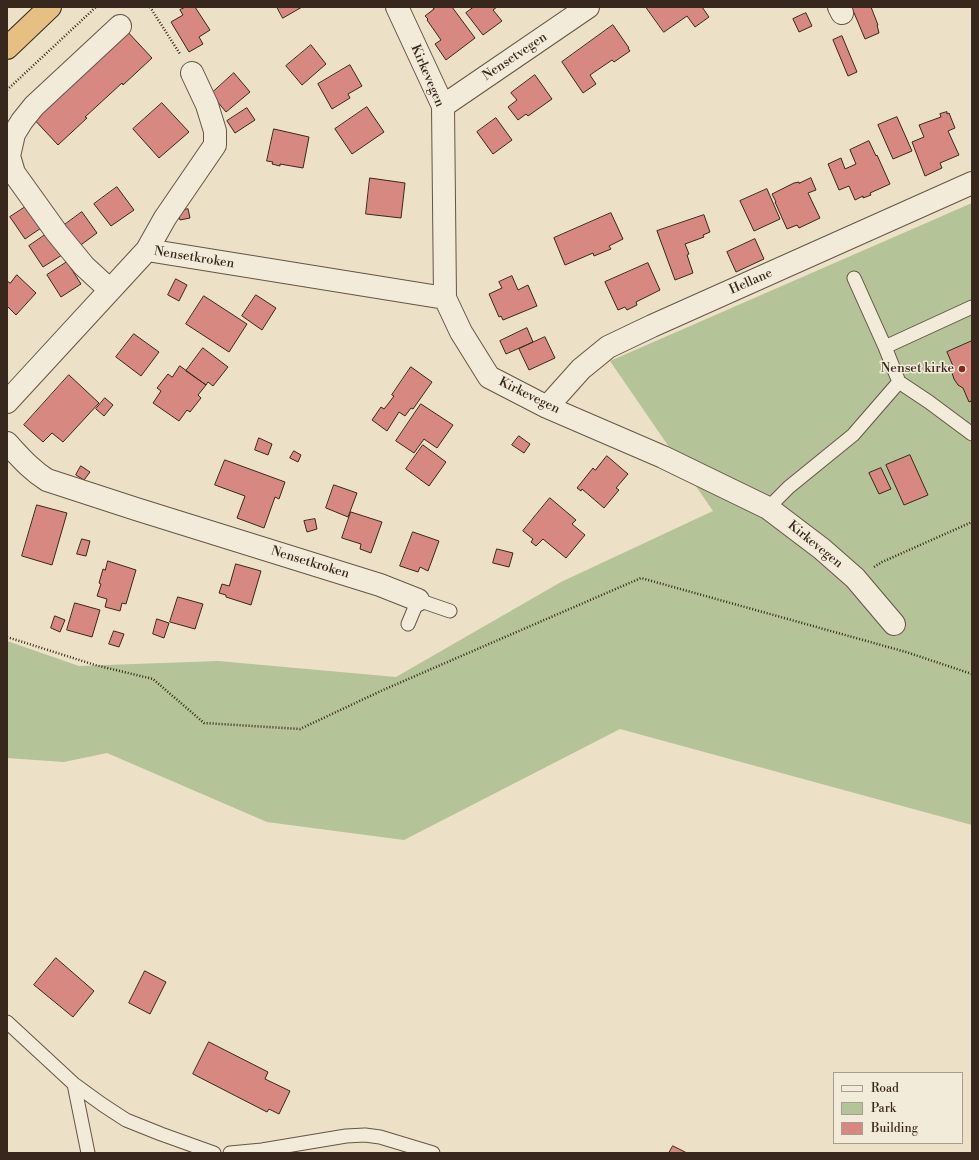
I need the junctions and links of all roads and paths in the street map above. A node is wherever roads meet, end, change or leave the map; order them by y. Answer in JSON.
{"nodes":[{"id":1,"x":50,"y":7,"type":"edge"},
{"id":2,"x":96,"y":7,"type":"edge"},
{"id":3,"x":150,"y":7,"type":"edge"},
{"id":4,"x":397,"y":7,"type":"edge"},
{"id":5,"x":588,"y":7,"type":"edge"},
{"id":6,"x":120,"y":26,"type":"dead end"},
{"id":7,"x":7,"y":48,"type":"edge"},
{"id":8,"x":192,"y":73,"type":"joint"},
{"id":9,"x":7,"y":90,"type":"edge"},
{"id":10,"x":443,"y":106,"type":"junction"},
{"id":11,"x":972,"y":183,"type":"edge"},
{"id":12,"x":147,"y":250,"type":"junction"},
{"id":13,"x":854,"y":278,"type":"dead end"},
{"id":14,"x":110,"y":290,"type":"junction"},
{"id":15,"x":445,"y":298,"type":"junction"},
{"id":16,"x":972,"y":308,"type":"edge"},
{"id":17,"x":885,"y":347,"type":"junction"},
{"id":18,"x":899,"y":382,"type":"junction"},
{"id":19,"x":7,"y":402,"type":"edge"},
{"id":20,"x":547,"y":407,"type":"junction"},
{"id":21,"x":972,"y":434,"type":"edge"},
{"id":22,"x":7,"y":443,"type":"edge"},
{"id":23,"x":768,"y":508,"type":"junction"},
{"id":24,"x":972,"y":522,"type":"edge"},
{"id":25,"x":855,"y":578,"type":"junction"},
{"id":26,"x":418,"y":600,"type":"junction"},
{"id":27,"x":450,"y":611,"type":"dead end"},
{"id":28,"x":408,"y":624,"type":"dead end"},
{"id":29,"x":894,"y":624,"type":"dead end"},
{"id":30,"x":7,"y":638,"type":"edge"},
{"id":31,"x":972,"y":674,"type":"edge"},
{"id":32,"x":7,"y":1022,"type":"edge"},
{"id":33,"x":74,"y":1084,"type":"junction"},
{"id":34,"x":88,"y":1153,"type":"edge"},
{"id":35,"x":214,"y":1153,"type":"edge"},
{"id":36,"x":230,"y":1153,"type":"edge"},
{"id":37,"x":432,"y":1153,"type":"edge"}],
"edges":[{"from":1,"to":7,"type":"highway"},
{"from":2,"to":9,"type":"path"},
{"from":3,"to":8,"type":"path"},
{"from":4,"to":10,"type":"street","name":"Kirkevegen"},
{"from":5,"to":10,"type":"street","name":"Nensetvegen"},
{"from":6,"to":14,"type":"street"},
{"from":8,"to":12,"type":"street"},
{"from":10,"to":15,"type":"street","name":"Kirkevegen"},
{"from":11,"to":20,"type":"street","name":"Hellane"},
{"from":12,"to":14,"type":"street","name":"Nensetkroken"},
{"from":12,"to":15,"type":"street","name":"Nensetkroken"},
{"from":13,"to":17,"type":"lane"},
{"from":14,"to":19,"type":"street","name":"Nensetkroken"},
{"from":15,"to":20,"type":"street","name":"Kirkevegen"},
{"from":16,"to":17,"type":"lane"},
{"from":17,"to":18,"type":"lane"},
{"from":18,"to":21,"type":"lane"},
{"from":18,"to":23,"type":"lane"},
{"from":20,"to":23,"type":"street","name":"Kirkevegen"},
{"from":22,"to":26,"type":"street","name":"Nensetkroken"},
{"from":23,"to":25,"type":"street","name":"Kirkevegen"},
{"from":24,"to":25,"type":"path"},
{"from":25,"to":29,"type":"street","name":"Kirkevegen"},
{"from":26,"to":27,"type":"lane"},
{"from":26,"to":28,"type":"lane"},
{"from":30,"to":31,"type":"path"},
{"from":32,"to":33,"type":"lane"},
{"from":33,"to":34,"type":"lane"},
{"from":33,"to":35,"type":"lane"},
{"from":36,"to":37,"type":"lane"}]}
